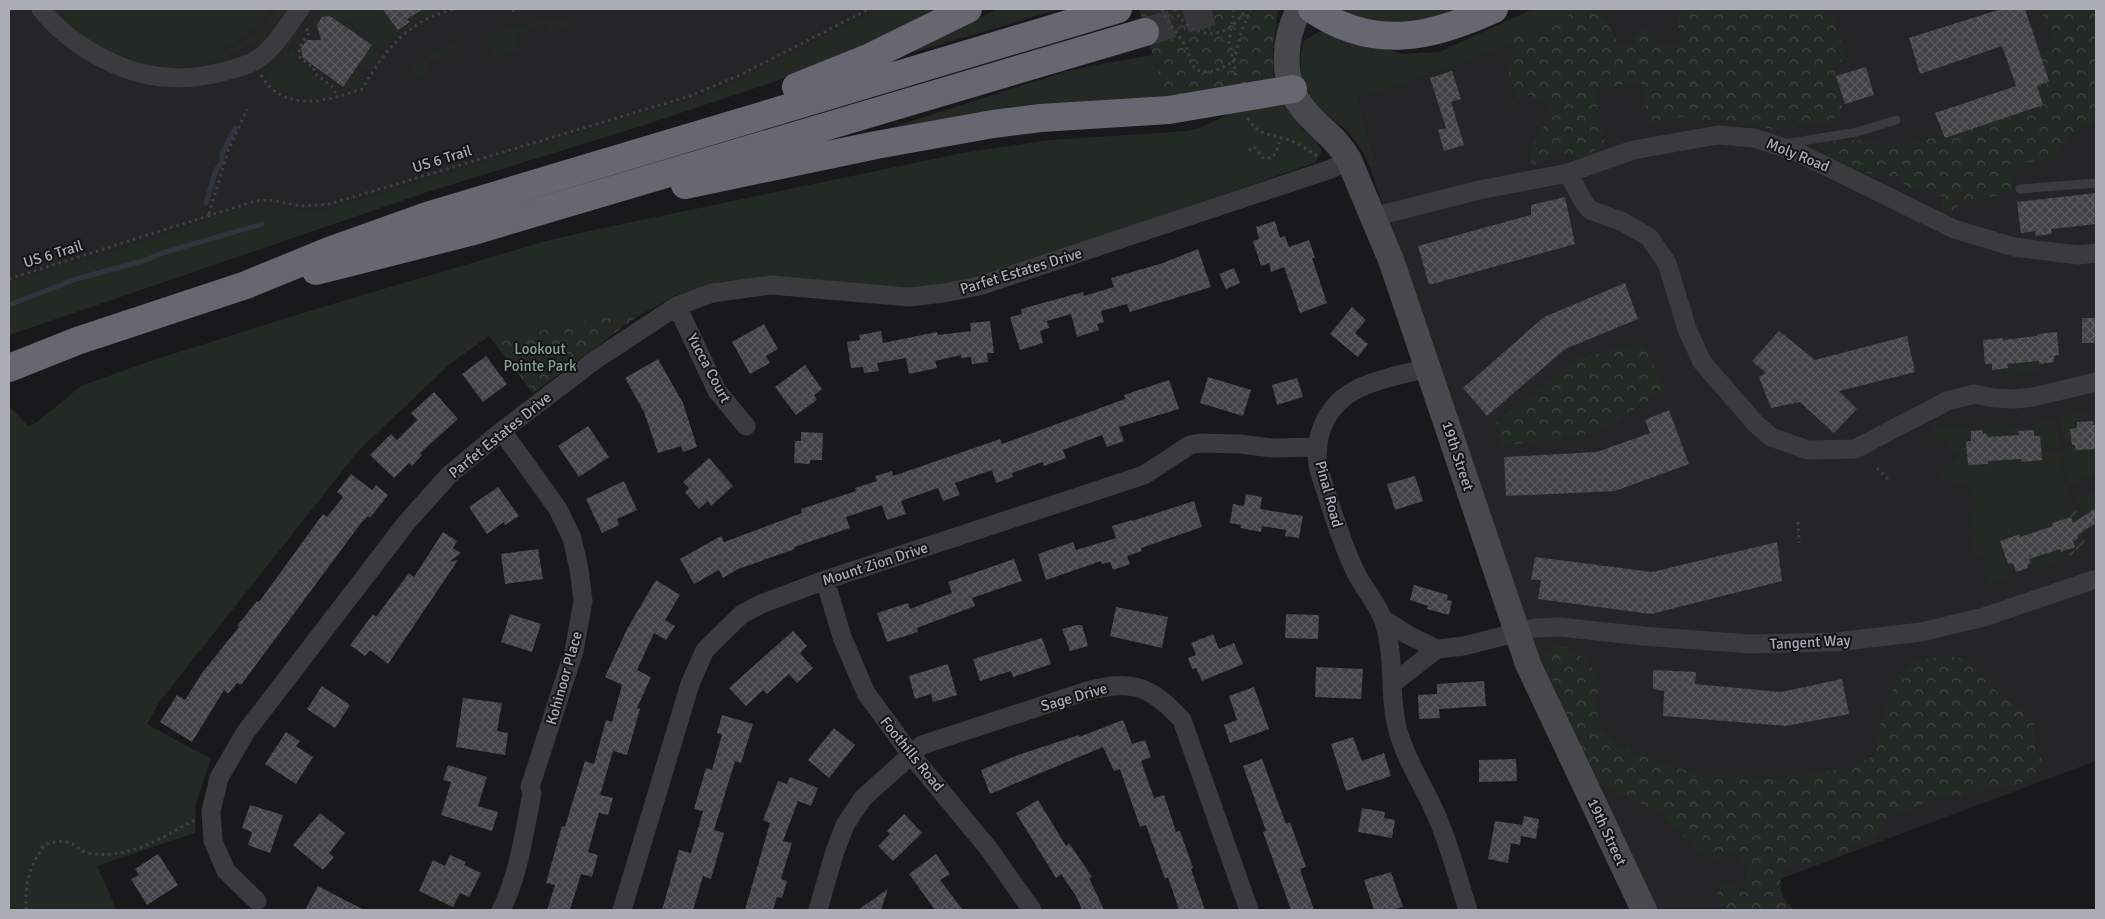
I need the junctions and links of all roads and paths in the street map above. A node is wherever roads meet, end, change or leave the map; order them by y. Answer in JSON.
{"nodes":[{"id":1,"x":41,"y":9,"type":"edge"},
{"id":2,"x":300,"y":9,"type":"edge"},
{"id":3,"x":454,"y":9,"type":"edge"},
{"id":4,"x":513,"y":9,"type":"edge"},
{"id":5,"x":869,"y":9,"type":"edge"},
{"id":6,"x":968,"y":9,"type":"edge"},
{"id":7,"x":1118,"y":9,"type":"edge"},
{"id":8,"x":1162,"y":9,"type":"edge"},
{"id":9,"x":1174,"y":9,"type":"edge"},
{"id":10,"x":1234,"y":9,"type":"edge"},
{"id":11,"x":1245,"y":9,"type":"edge"},
{"id":12,"x":1250,"y":9,"type":"edge"},
{"id":13,"x":1299,"y":9,"type":"edge"},
{"id":14,"x":1312,"y":9,"type":"edge"},
{"id":15,"x":1494,"y":9,"type":"edge"},
{"id":16,"x":515,"y":14,"type":"dead end"},
{"id":17,"x":1231,"y":27,"type":"junction"},
{"id":18,"x":305,"y":29,"type":"dead end"},
{"id":19,"x":1145,"y":32,"type":"tunnel mouth"},
{"id":20,"x":1232,"y":62,"type":"junction"},
{"id":21,"x":261,"y":74,"type":"dead end"},
{"id":22,"x":1237,"y":80,"type":"dead end"},
{"id":23,"x":1293,"y":89,"type":"junction"},
{"id":24,"x":337,"y":98,"type":"junction"},
{"id":25,"x":247,"y":109,"type":"dead end"},
{"id":26,"x":1247,"y":115,"type":"dead end"},
{"id":27,"x":1896,"y":120,"type":"dead end"},
{"id":28,"x":1280,"y":138,"type":"junction"},
{"id":29,"x":1779,"y":145,"type":"junction"},
{"id":30,"x":1250,"y":151,"type":"dead end"},
{"id":31,"x":1320,"y":158,"type":"dead end"},
{"id":32,"x":1349,"y":160,"type":"junction"},
{"id":33,"x":574,"y":171,"type":"junction"},
{"id":34,"x":1568,"y":173,"type":"junction"},
{"id":35,"x":2096,"y":183,"type":"edge"},
{"id":36,"x":2020,"y":189,"type":"dead end"},
{"id":37,"x":209,"y":215,"type":"junction"},
{"id":38,"x":1373,"y":217,"type":"junction"},
{"id":39,"x":490,"y":226,"type":"junction"},
{"id":40,"x":2096,"y":254,"type":"edge"},
{"id":41,"x":9,"y":279,"type":"edge"},
{"id":42,"x":246,"y":285,"type":"junction"},
{"id":43,"x":677,"y":306,"type":"junction"},
{"id":44,"x":1428,"y":367,"type":"junction"},
{"id":45,"x":9,"y":368,"type":"edge"},
{"id":46,"x":2096,"y":382,"type":"edge"},
{"id":47,"x":746,"y":426,"type":"dead end"},
{"id":48,"x":502,"y":431,"type":"junction"},
{"id":49,"x":1318,"y":447,"type":"junction"},
{"id":50,"x":1877,"y":468,"type":"dead end"},
{"id":51,"x":1890,"y":481,"type":"dead end"},
{"id":52,"x":1798,"y":522,"type":"dead end"},
{"id":53,"x":1799,"y":543,"type":"dead end"},
{"id":54,"x":2096,"y":579,"type":"edge"},
{"id":55,"x":825,"y":580,"type":"junction"},
{"id":56,"x":1383,"y":619,"type":"junction"},
{"id":57,"x":1517,"y":633,"type":"junction"},
{"id":58,"x":1437,"y":648,"type":"junction"},
{"id":59,"x":1393,"y":683,"type":"junction"},
{"id":60,"x":912,"y":756,"type":"junction"},
{"id":61,"x":211,"y":811,"type":"junction"},
{"id":62,"x":257,"y":901,"type":"dead end"},
{"id":63,"x":26,"y":910,"type":"edge"},
{"id":64,"x":501,"y":910,"type":"edge"},
{"id":65,"x":622,"y":910,"type":"edge"},
{"id":66,"x":818,"y":910,"type":"edge"},
{"id":67,"x":1032,"y":910,"type":"edge"},
{"id":68,"x":1249,"y":910,"type":"edge"},
{"id":69,"x":1468,"y":910,"type":"edge"},
{"id":70,"x":1644,"y":910,"type":"edge"}],
"edges":[{"from":1,"to":2,"type":"street"},
{"from":3,"to":24,"type":"path"},
{"from":4,"to":16,"type":"path"},
{"from":5,"to":37,"type":"path","name":"US 6 Trail"},
{"from":6,"to":33,"type":"highway"},
{"from":7,"to":33,"type":"highway"},
{"from":8,"to":20,"type":"path"},
{"from":9,"to":17,"type":"path"},
{"from":10,"to":17,"type":"path"},
{"from":11,"to":17,"type":"path"},
{"from":12,"to":20,"type":"path"},
{"from":13,"to":23,"type":"street","name":"19th Street"},
{"from":14,"to":15,"type":"highway"},
{"from":17,"to":20,"type":"path"},
{"from":18,"to":24,"type":"path"},
{"from":19,"to":39,"type":"highway"},
{"from":20,"to":22,"type":"path"},
{"from":21,"to":24,"type":"path"},
{"from":23,"to":32,"type":"street","name":"19th Street"},
{"from":23,"to":39,"type":"highway"},
{"from":25,"to":37,"type":"path"},
{"from":26,"to":28,"type":"path"},
{"from":27,"to":29,"type":"lane"},
{"from":28,"to":30,"type":"path"},
{"from":28,"to":31,"type":"path"},
{"from":29,"to":34,"type":"street","name":"Moly Road"},
{"from":29,"to":40,"type":"street","name":"Moly Road"},
{"from":32,"to":38,"type":"street","name":"19th Street"},
{"from":32,"to":43,"type":"street","name":"Parfet Estates Drive"},
{"from":33,"to":42,"type":"highway"},
{"from":34,"to":38,"type":"street","name":"Moly Road"},
{"from":34,"to":46,"type":"street"},
{"from":35,"to":36,"type":"lane"},
{"from":37,"to":41,"type":"path","name":"US 6 Trail"},
{"from":38,"to":44,"type":"street","name":"19th Street"},
{"from":39,"to":42,"type":"highway"},
{"from":42,"to":45,"type":"highway"},
{"from":43,"to":47,"type":"street","name":"Yucca Court"},
{"from":43,"to":48,"type":"street","name":"Parfet Estates Drive"},
{"from":44,"to":49,"type":"street","name":"Pinal Road"},
{"from":44,"to":57,"type":"street","name":"19th Street"},
{"from":48,"to":61,"type":"street","name":"Parfet Estates Drive"},
{"from":48,"to":64,"type":"street","name":"Kohinoor Place"},
{"from":49,"to":55,"type":"street","name":"Mount Zion Drive"},
{"from":49,"to":56,"type":"street","name":"Pinal Road"},
{"from":50,"to":51,"type":"path"},
{"from":52,"to":53,"type":"path"},
{"from":54,"to":57,"type":"street","name":"Tangent Way"},
{"from":55,"to":60,"type":"street","name":"Foothills Road"},
{"from":55,"to":65,"type":"street","name":"Mount Zion Drive"},
{"from":56,"to":58,"type":"street","name":"Pinal Road"},
{"from":56,"to":59,"type":"street","name":"Pinal Road"},
{"from":57,"to":58,"type":"street"},
{"from":57,"to":70,"type":"street","name":"19th Street"},
{"from":58,"to":59,"type":"street"},
{"from":59,"to":69,"type":"street","name":"Pinal Road"},
{"from":60,"to":66,"type":"street","name":"Sage Drive"},
{"from":60,"to":67,"type":"street","name":"Foothills Road"},
{"from":60,"to":68,"type":"street","name":"Sage Drive"},
{"from":61,"to":62,"type":"street","name":"Parfet Estates Drive"},
{"from":61,"to":63,"type":"path"}]}
